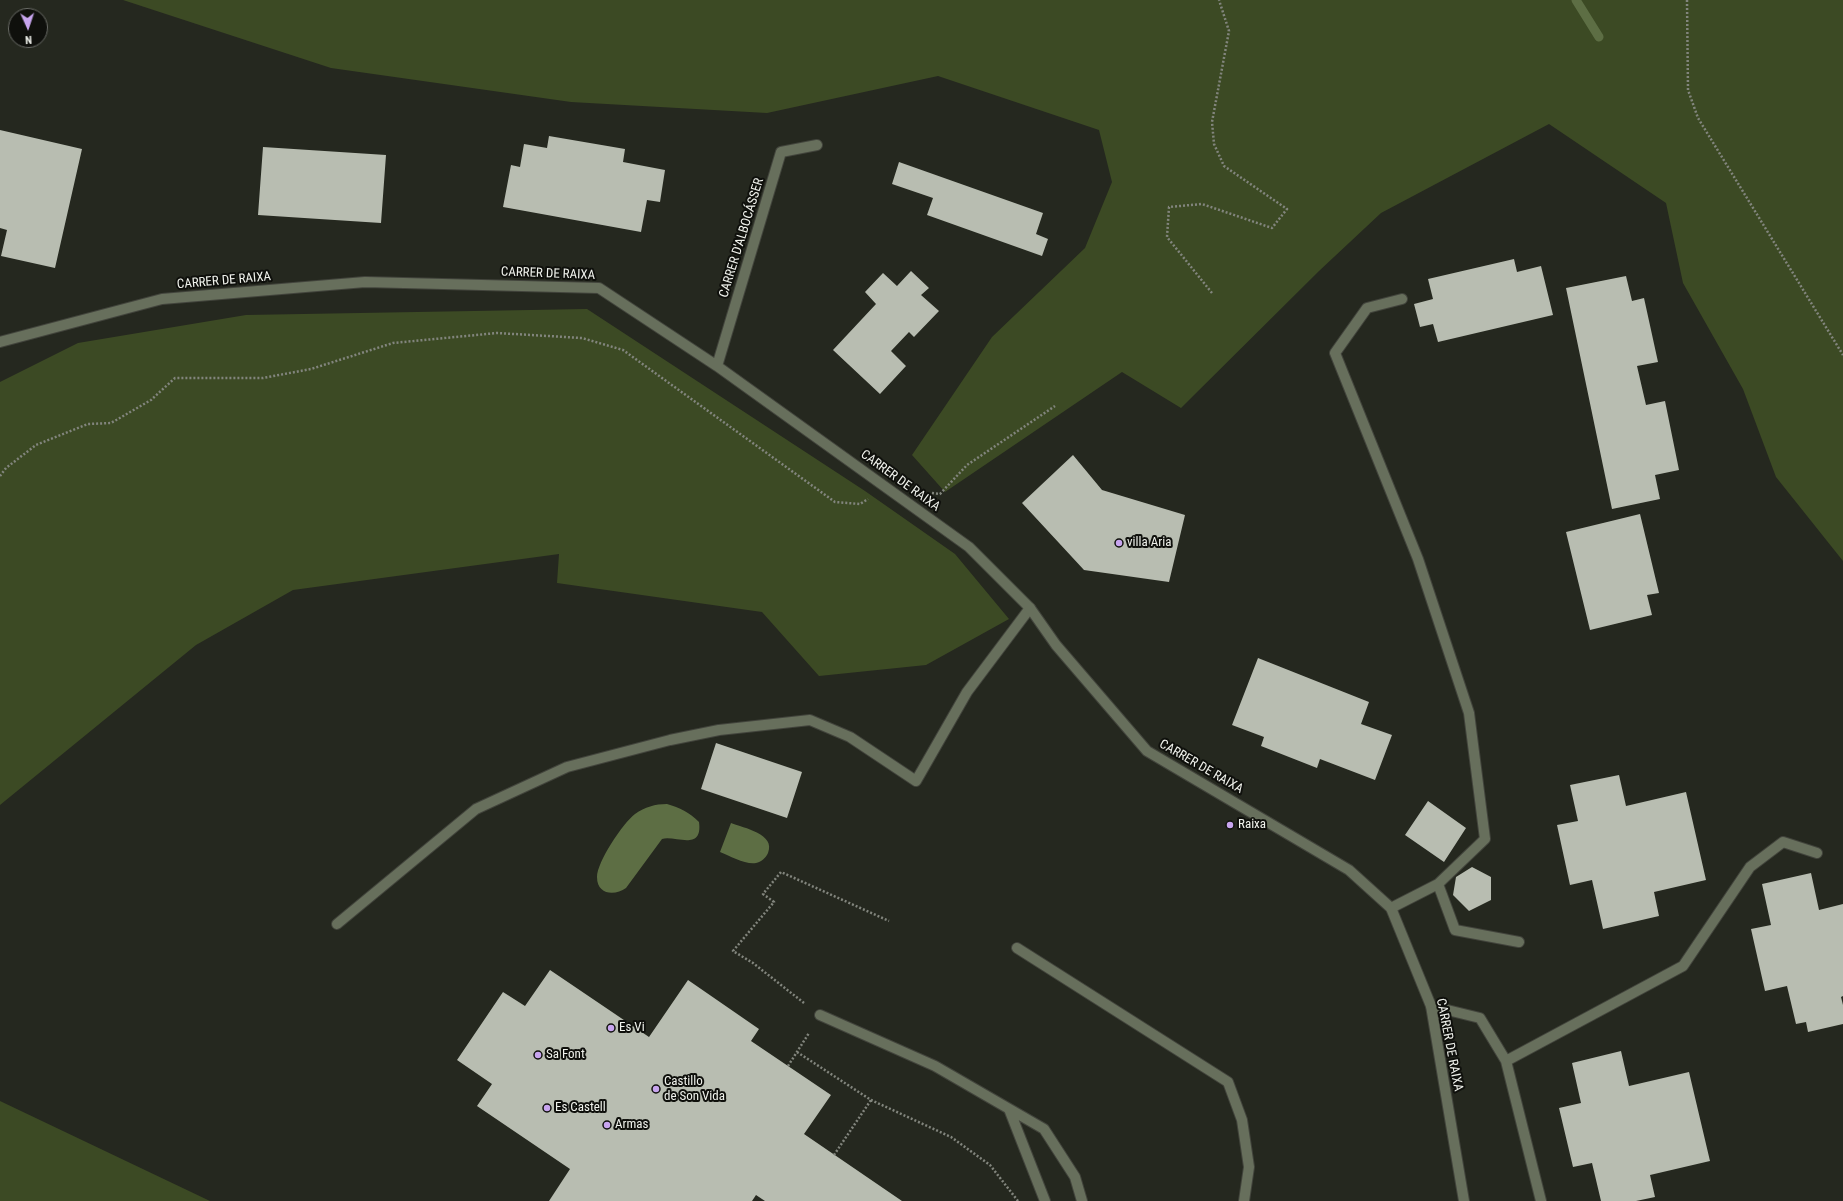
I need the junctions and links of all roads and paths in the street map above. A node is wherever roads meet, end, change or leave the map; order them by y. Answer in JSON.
{"nodes":[{"id":1,"x":1219,"y":0,"type":"edge"},
{"id":2,"x":1687,"y":0,"type":"edge"},
{"id":3,"x":817,"y":145,"type":"dead end"},
{"id":4,"x":1212,"y":293,"type":"dead end"},
{"id":5,"x":1402,"y":299,"type":"dead end"},
{"id":6,"x":1,"y":340,"type":"edge"},
{"id":7,"x":1843,"y":355,"type":"edge"},
{"id":8,"x":717,"y":366,"type":"junction"},
{"id":9,"x":1056,"y":406,"type":"dead end"},
{"id":10,"x":0,"y":476,"type":"edge"},
{"id":11,"x":894,"y":492,"type":"junction"},
{"id":12,"x":1030,"y":608,"type":"junction"},
{"id":13,"x":1817,"y":853,"type":"dead end"},
{"id":14,"x":1438,"y":884,"type":"junction"},
{"id":15,"x":1392,"y":908,"type":"junction"},
{"id":16,"x":889,"y":921,"type":"dead end"},
{"id":17,"x":337,"y":924,"type":"dead end"},
{"id":18,"x":1519,"y":942,"type":"dead end"},
{"id":19,"x":1017,"y":948,"type":"dead end"},
{"id":20,"x":1431,"y":1006,"type":"junction"},
{"id":21,"x":820,"y":1016,"type":"junction"},
{"id":22,"x":797,"y":1052,"type":"junction"},
{"id":23,"x":1506,"y":1061,"type":"junction"},
{"id":24,"x":788,"y":1066,"type":"dead end"},
{"id":25,"x":871,"y":1100,"type":"junction"},
{"id":26,"x":1009,"y":1109,"type":"junction"},
{"id":27,"x":834,"y":1155,"type":"dead end"},
{"id":28,"x":1018,"y":1201,"type":"edge"},
{"id":29,"x":1045,"y":1201,"type":"edge"},
{"id":30,"x":1082,"y":1201,"type":"edge"},
{"id":31,"x":1244,"y":1201,"type":"edge"},
{"id":32,"x":1464,"y":1201,"type":"edge"},
{"id":33,"x":1541,"y":1201,"type":"edge"}],
"edges":[{"from":1,"to":4,"type":"path"},
{"from":2,"to":7,"type":"path"},
{"from":3,"to":8,"type":"street","name":"CARRER D'ALBOCÁSSER"},
{"from":5,"to":14,"type":"street"},
{"from":6,"to":8,"type":"street","name":"CARRER DE RAIXA"},
{"from":8,"to":11,"type":"street","name":"CARRER DE RAIXA"},
{"from":9,"to":11,"type":"path"},
{"from":10,"to":11,"type":"path"},
{"from":11,"to":12,"type":"street","name":"CARRER DE RAIXA"},
{"from":12,"to":15,"type":"street","name":"CARRER DE RAIXA"},
{"from":12,"to":17,"type":"street"},
{"from":13,"to":23,"type":"street"},
{"from":14,"to":15,"type":"street"},
{"from":14,"to":18,"type":"street"},
{"from":15,"to":20,"type":"street","name":"CARRER DE RAIXA"},
{"from":16,"to":21,"type":"path"},
{"from":19,"to":31,"type":"street"},
{"from":20,"to":23,"type":"street"},
{"from":20,"to":32,"type":"street","name":"CARRER DE RAIXA"},
{"from":21,"to":22,"type":"path"},
{"from":21,"to":26,"type":"street"},
{"from":22,"to":24,"type":"path"},
{"from":22,"to":25,"type":"path"},
{"from":23,"to":33,"type":"street"},
{"from":25,"to":27,"type":"path"},
{"from":25,"to":28,"type":"path"},
{"from":26,"to":29,"type":"street"},
{"from":26,"to":30,"type":"street"}]}
